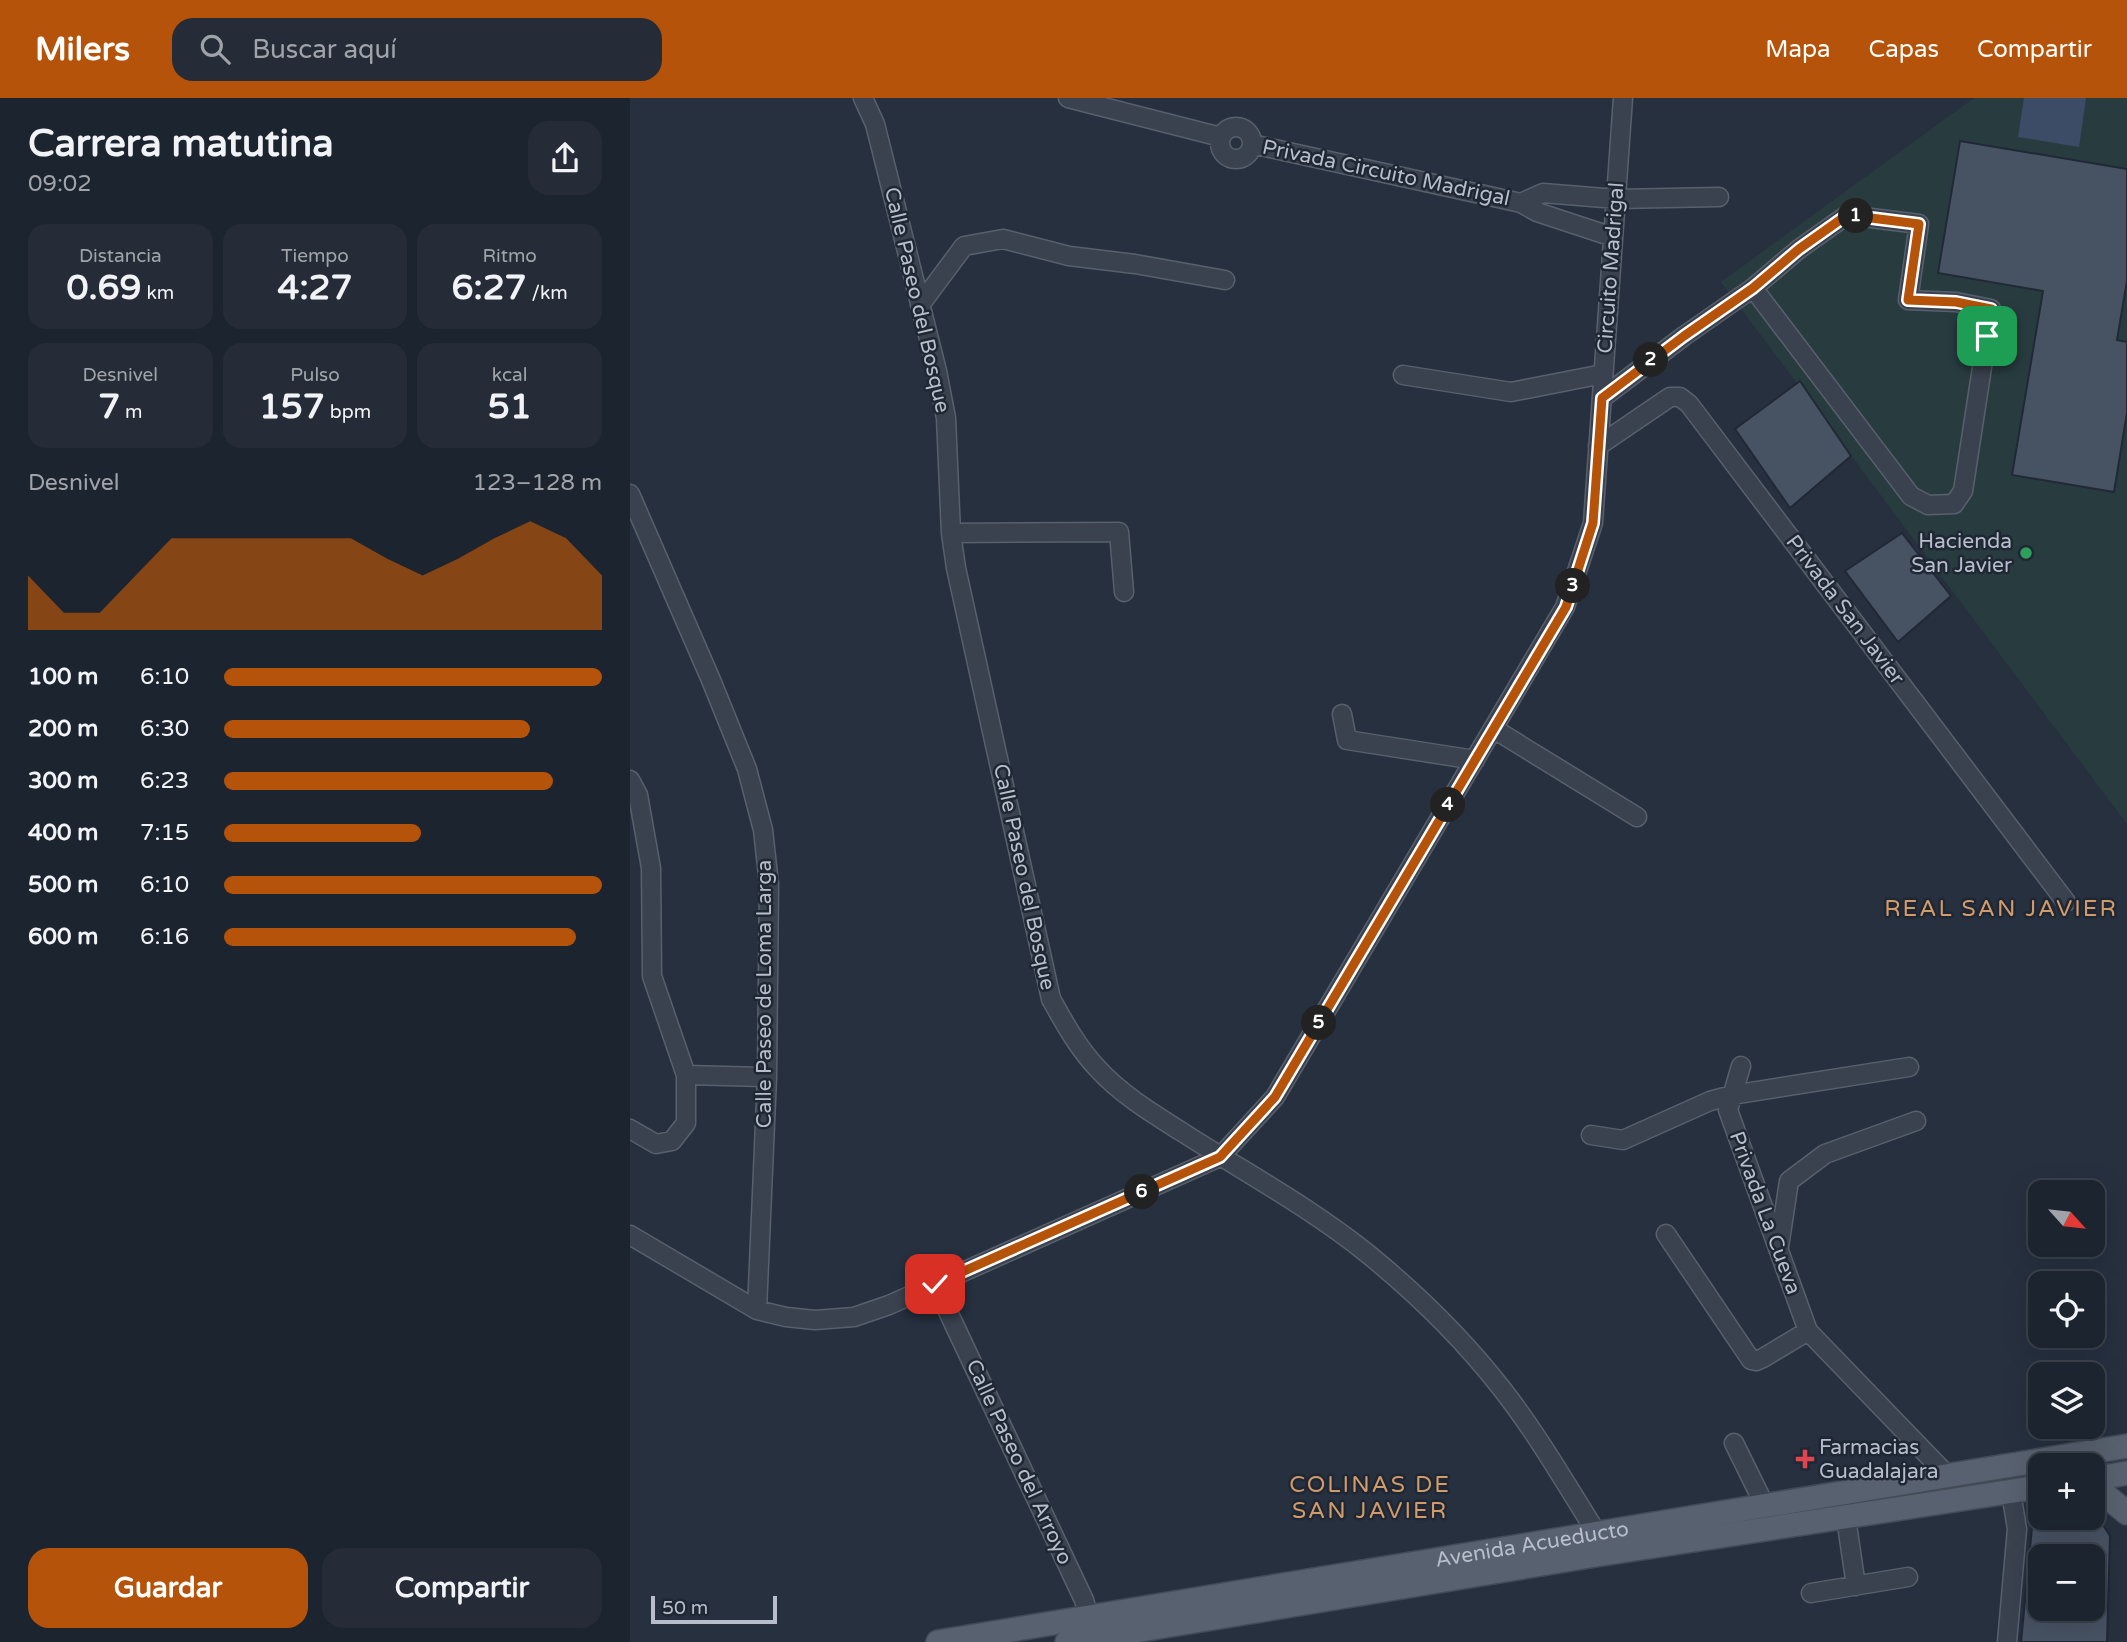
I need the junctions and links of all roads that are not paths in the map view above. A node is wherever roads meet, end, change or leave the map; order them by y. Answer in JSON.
{"nodes":[{"id":1,"x":863,"y":98,"type":"edge"},
{"id":2,"x":1068,"y":98,"type":"edge"},
{"id":3,"x":1623,"y":98,"type":"edge"},
{"id":4,"x":1719,"y":197,"type":"dead end"},
{"id":5,"x":1616,"y":199,"type":"junction"},
{"id":6,"x":1521,"y":202,"type":"junction"},
{"id":7,"x":1613,"y":237,"type":"junction"},
{"id":8,"x":1225,"y":280,"type":"dead end"},
{"id":9,"x":1753,"y":288,"type":"junction"},
{"id":10,"x":920,"y":304,"type":"junction"},
{"id":11,"x":1603,"y":374,"type":"junction"},
{"id":12,"x":1404,"y":375,"type":"dead end"},
{"id":13,"x":1602,"y":398,"type":"junction"},
{"id":14,"x":1598,"y":446,"type":"junction"},
{"id":15,"x":630,"y":495,"type":"edge"},
{"id":16,"x":951,"y":533,"type":"junction"},
{"id":17,"x":1124,"y":592,"type":"dead end"},
{"id":18,"x":1342,"y":714,"type":"dead end"},
{"id":19,"x":1494,"y":729,"type":"junction"},
{"id":20,"x":1475,"y":760,"type":"junction"},
{"id":21,"x":630,"y":780,"type":"edge"},
{"id":22,"x":1637,"y":817,"type":"dead end"},
{"id":23,"x":2066,"y":902,"type":"dead end"},
{"id":24,"x":1741,"y":1066,"type":"dead end"},
{"id":25,"x":1909,"y":1067,"type":"dead end"},
{"id":26,"x":687,"y":1075,"type":"junction"},
{"id":27,"x":766,"y":1077,"type":"junction"},
{"id":28,"x":1732,"y":1095,"type":"junction"},
{"id":29,"x":1916,"y":1121,"type":"dead end"},
{"id":30,"x":630,"y":1129,"type":"edge"},
{"id":31,"x":1591,"y":1135,"type":"dead end"},
{"id":32,"x":1220,"y":1157,"type":"junction"},
{"id":33,"x":1667,"y":1234,"type":"dead end"},
{"id":34,"x":630,"y":1235,"type":"edge"},
{"id":35,"x":1778,"y":1251,"type":"junction"},
{"id":36,"x":935,"y":1284,"type":"junction"},
{"id":37,"x":757,"y":1310,"type":"junction"},
{"id":38,"x":1808,"y":1331,"type":"junction"},
{"id":39,"x":1734,"y":1443,"type":"dead end"},
{"id":40,"x":2127,"y":1448,"type":"edge"},
{"id":41,"x":1976,"y":1470,"type":"junction"},
{"id":42,"x":2127,"y":1473,"type":"edge"},
{"id":43,"x":1947,"y":1475,"type":"junction"},
{"id":44,"x":2105,"y":1477,"type":"edge"},
{"id":45,"x":2028,"y":1489,"type":"edge"},
{"id":46,"x":2011,"y":1492,"type":"junction"},
{"id":47,"x":2105,"y":1495,"type":"edge"},
{"id":48,"x":1979,"y":1497,"type":"junction"},
{"id":49,"x":1765,"y":1506,"type":"junction"},
{"id":50,"x":2127,"y":1513,"type":"edge"},
{"id":51,"x":1846,"y":1517,"type":"junction"},
{"id":52,"x":1600,"y":1545,"type":"junction"},
{"id":53,"x":1908,"y":1577,"type":"dead end"},
{"id":54,"x":1856,"y":1586,"type":"junction"},
{"id":55,"x":1811,"y":1592,"type":"dead end"},
{"id":56,"x":1093,"y":1632,"type":"edge"},
{"id":57,"x":938,"y":1642,"type":"edge"},
{"id":58,"x":1067,"y":1642,"type":"edge"},
{"id":59,"x":2007,"y":1642,"type":"edge"}],
"edges":[{"from":1,"to":10,"type":"street","name":"Calle Paseo del Bosque"},
{"from":2,"to":6,"type":"street","name":"Privada Circuito Madrigal"},
{"from":3,"to":5,"type":"street","name":"Circuito Madrigal"},
{"from":4,"to":5,"type":"street","name":"Privada Circuito Madrigal"},
{"from":5,"to":6,"type":"street","name":"Privada Circuito Madrigal"},
{"from":5,"to":7,"type":"street","name":"Circuito Madrigal"},
{"from":6,"to":7,"type":"street","name":"Privada Circuito Madrigal"},
{"from":7,"to":11,"type":"street","name":"Circuito Madrigal"},
{"from":8,"to":10,"type":"street"},
{"from":9,"to":9,"type":"street"},
{"from":9,"to":13,"type":"street"},
{"from":10,"to":16,"type":"street","name":"Calle Paseo del Bosque"},
{"from":11,"to":12,"type":"street"},
{"from":11,"to":13,"type":"street","name":"Circuito Madrigal"},
{"from":13,"to":14,"type":"street","name":"Circuito Madrigal"},
{"from":14,"to":19,"type":"street","name":"Circuito Madrigal"},
{"from":14,"to":23,"type":"street","name":"Privada San Javier"},
{"from":15,"to":27,"type":"street","name":"Calle Paseo de Loma Larga"},
{"from":16,"to":17,"type":"street"},
{"from":16,"to":32,"type":"street","name":"Calle Paseo del Bosque"},
{"from":18,"to":20,"type":"street"},
{"from":19,"to":20,"type":"street","name":"Circuito Madrigal"},
{"from":19,"to":22,"type":"street"},
{"from":20,"to":32,"type":"street","name":"Circuito Madrigal"},
{"from":21,"to":26,"type":"street"},
{"from":24,"to":28,"type":"street","name":"Privada La Cueva"},
{"from":25,"to":28,"type":"street"},
{"from":26,"to":27,"type":"street"},
{"from":26,"to":30,"type":"street"},
{"from":27,"to":37,"type":"street","name":"Calle Paseo de Loma Larga"},
{"from":28,"to":31,"type":"street"},
{"from":28,"to":35,"type":"street","name":"Privada La Cueva"},
{"from":29,"to":35,"type":"street"},
{"from":32,"to":36,"type":"street","name":"Circuito Madrigal"},
{"from":32,"to":52,"type":"street","name":"Calle Paseo del Bosque"},
{"from":33,"to":38,"type":"street"},
{"from":34,"to":37,"type":"street","name":"Circuito Madrigal"},
{"from":35,"to":38,"type":"street","name":"Privada La Cueva"},
{"from":36,"to":37,"type":"street","name":"Circuito Madrigal"},
{"from":36,"to":56,"type":"street","name":"Calle Paseo del Arroyo"},
{"from":38,"to":43,"type":"street","name":"Privada La Cueva"},
{"from":39,"to":49,"type":"street"},
{"from":40,"to":41,"type":"main road","name":"Avenida Acueducto"},
{"from":41,"to":43,"type":"main road","name":"Avenida Acueducto"},
{"from":41,"to":48,"type":"main road"},
{"from":42,"to":44,"type":"main road"},
{"from":43,"to":49,"type":"main road","name":"Avenida Acueducto"},
{"from":45,"to":46,"type":"main road","name":"Avenida Acueducto"},
{"from":46,"to":48,"type":"main road","name":"Avenida Acueducto"},
{"from":46,"to":59,"type":"street"},
{"from":47,"to":50,"type":"main road"},
{"from":48,"to":51,"type":"main road","name":"Avenida Acueducto"},
{"from":49,"to":52,"type":"main road","name":"Avenida Acueducto"},
{"from":51,"to":52,"type":"main road","name":"Avenida Acueducto"},
{"from":51,"to":54,"type":"street"},
{"from":52,"to":56,"type":"main road","name":"Avenida Acueducto"},
{"from":53,"to":54,"type":"street"},
{"from":54,"to":55,"type":"street"},
{"from":56,"to":57,"type":"main road","name":"Avenida Acueducto"},
{"from":56,"to":58,"type":"main road","name":"Avenida Acueducto"}]}
